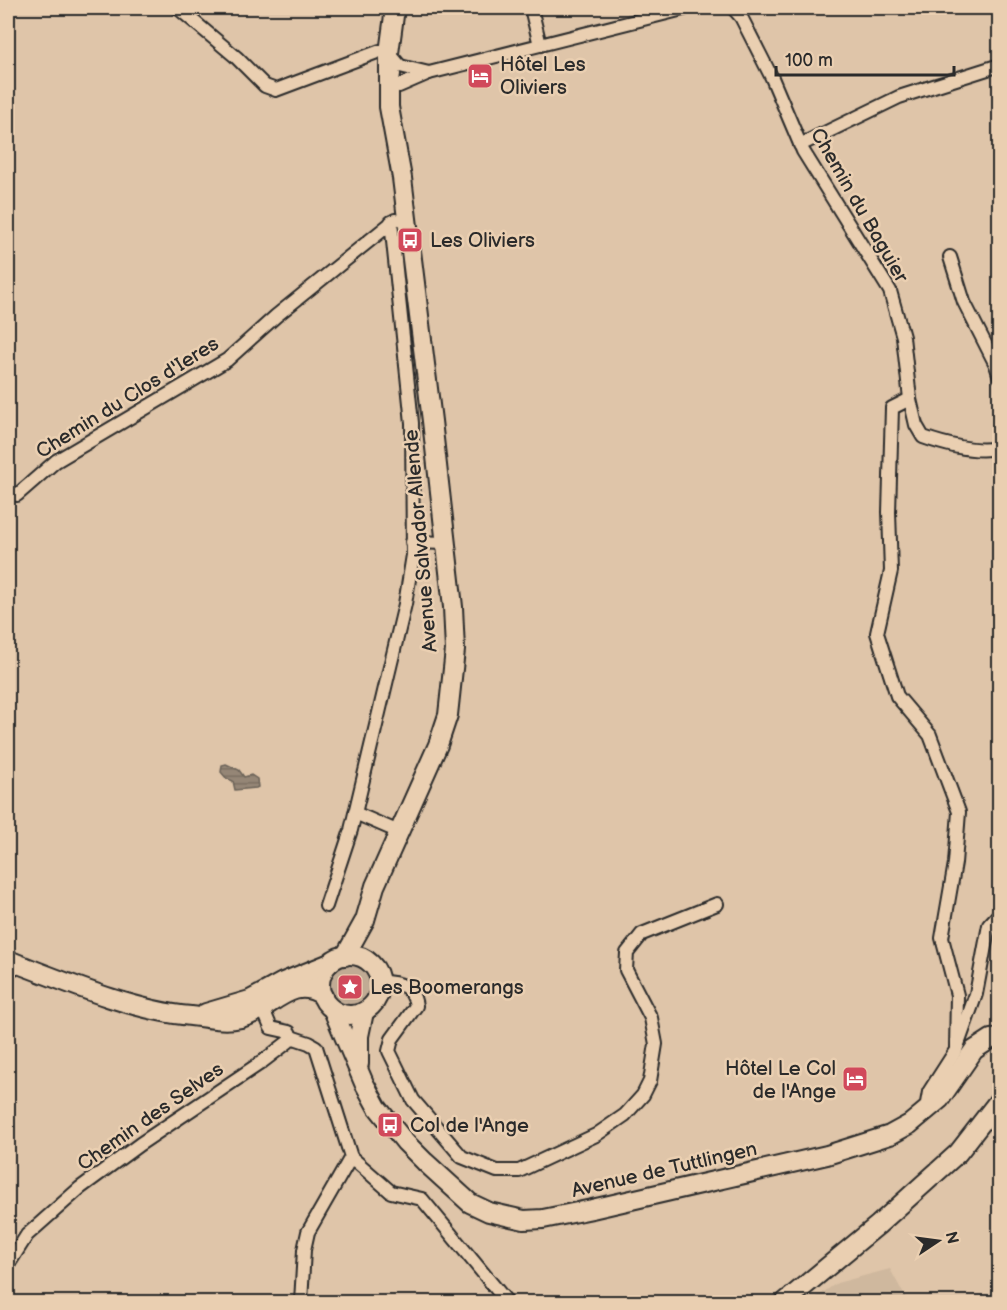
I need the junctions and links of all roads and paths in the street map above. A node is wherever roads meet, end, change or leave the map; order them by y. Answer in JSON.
{"nodes":[{"id":1,"x":178,"y":8,"type":"edge"},
{"id":2,"x":395,"y":8,"type":"edge"},
{"id":3,"x":404,"y":8,"type":"edge"},
{"id":4,"x":531,"y":8,"type":"edge"},
{"id":5,"x":687,"y":8,"type":"edge"},
{"id":6,"x":733,"y":8,"type":"edge"},
{"id":7,"x":540,"y":45,"type":"junction"},
{"id":8,"x":999,"y":65,"type":"edge"},
{"id":9,"x":394,"y":71,"type":"junction"},
{"id":10,"x":429,"y":73,"type":"junction"},
{"id":11,"x":800,"y":145,"type":"junction"},
{"id":12,"x":399,"y":219,"type":"junction"},
{"id":13,"x":950,"y":257,"type":"dead end"},
{"id":14,"x":999,"y":377,"type":"edge"},
{"id":15,"x":910,"y":399,"type":"junction"},
{"id":16,"x":999,"y":442,"type":"edge"},
{"id":17,"x":8,"y":493,"type":"edge"},
{"id":18,"x":412,"y":542,"type":"junction"},
{"id":19,"x":446,"y":543,"type":"junction"},
{"id":20,"x":355,"y":813,"type":"junction"},
{"id":21,"x":399,"y":832,"type":"junction"},
{"id":22,"x":717,"y":904,"type":"dead end"},
{"id":23,"x":326,"y":906,"type":"dead end"},
{"id":24,"x":999,"y":913,"type":"edge"},
{"id":25,"x":365,"y":920,"type":"junction"},
{"id":26,"x":8,"y":960,"type":"edge"},
{"id":27,"x":338,"y":960,"type":"junction"},
{"id":28,"x":372,"y":964,"type":"junction"},
{"id":29,"x":283,"y":982,"type":"junction"},
{"id":30,"x":380,"y":982,"type":"junction"},
{"id":31,"x":328,"y":1003,"type":"junction"},
{"id":32,"x":262,"y":1009,"type":"junction"},
{"id":33,"x":364,"y":1012,"type":"junction"},
{"id":34,"x":193,"y":1016,"type":"junction"},
{"id":35,"x":291,"y":1037,"type":"junction"},
{"id":36,"x":999,"y":1038,"type":"edge"},
{"id":37,"x":956,"y":1050,"type":"junction"},
{"id":38,"x":359,"y":1073,"type":"junction"},
{"id":39,"x":999,"y":1099,"type":"edge"},
{"id":40,"x":930,"y":1109,"type":"junction"},
{"id":41,"x":351,"y":1157,"type":"junction"},
{"id":42,"x":8,"y":1265,"type":"edge"},
{"id":43,"x":301,"y":1302,"type":"edge"},
{"id":44,"x":507,"y":1302,"type":"edge"},
{"id":45,"x":785,"y":1302,"type":"edge"}],
"edges":[{"from":1,"to":9,"type":"street"},
{"from":2,"to":9,"type":"main road","name":"Avenue Salvador Allende"},
{"from":3,"to":9,"type":"main road","name":"Avenue Salvador Allende"},
{"from":4,"to":7,"type":"street"},
{"from":5,"to":7,"type":"street"},
{"from":6,"to":11,"type":"street","name":"Chemin du Baguier"},
{"from":7,"to":10,"type":"street"},
{"from":8,"to":11,"type":"street"},
{"from":9,"to":10,"type":"street"},
{"from":9,"to":10,"type":"street"},
{"from":9,"to":12,"type":"main road","name":"Avenue Salvador Allende"},
{"from":11,"to":15,"type":"street","name":"Chemin du Baguier"},
{"from":12,"to":17,"type":"street","name":"Chemin du Clos d'Ieres"},
{"from":12,"to":18,"type":"street"},
{"from":12,"to":19,"type":"main road","name":"Avenue Salvador Allende"},
{"from":13,"to":14,"type":"street"},
{"from":15,"to":16,"type":"street","name":"Chemin du Baguier"},
{"from":15,"to":37,"type":"street"},
{"from":18,"to":19,"type":"street"},
{"from":18,"to":20,"type":"street"},
{"from":19,"to":21,"type":"main road","name":"Avenue Salvador Allende"},
{"from":20,"to":21,"type":"street"},
{"from":20,"to":23,"type":"street"},
{"from":21,"to":25,"type":"main road","name":"Avenue Salvador Allende"},
{"from":22,"to":30,"type":"street"},
{"from":24,"to":37,"type":"street"},
{"from":25,"to":27,"type":"main road","name":"Avenue Salvador Allende"},
{"from":25,"to":28,"type":"main road","name":"Avenue Salvador Allende"},
{"from":26,"to":34,"type":"main road"},
{"from":27,"to":28,"type":"main road"},
{"from":27,"to":29,"type":"main road"},
{"from":27,"to":31,"type":"main road"},
{"from":28,"to":30,"type":"main road"},
{"from":29,"to":32,"type":"street"},
{"from":29,"to":34,"type":"main road"},
{"from":30,"to":33,"type":"main road"},
{"from":31,"to":32,"type":"main road"},
{"from":31,"to":33,"type":"main road"},
{"from":31,"to":38,"type":"main road","name":"Avenue de Tuttlingen"},
{"from":32,"to":34,"type":"main road"},
{"from":32,"to":35,"type":"street"},
{"from":33,"to":38,"type":"main road","name":"Avenue de Tuttlingen"},
{"from":35,"to":41,"type":"street"},
{"from":35,"to":42,"type":"street","name":"Chemin des Selves"},
{"from":36,"to":40,"type":"main road","name":"Avenue de Tuttlingen"},
{"from":37,"to":40,"type":"street"},
{"from":38,"to":40,"type":"main road","name":"Avenue de Tuttlingen"},
{"from":39,"to":45,"type":"main road"},
{"from":41,"to":43,"type":"street"},
{"from":41,"to":44,"type":"street"}]}
